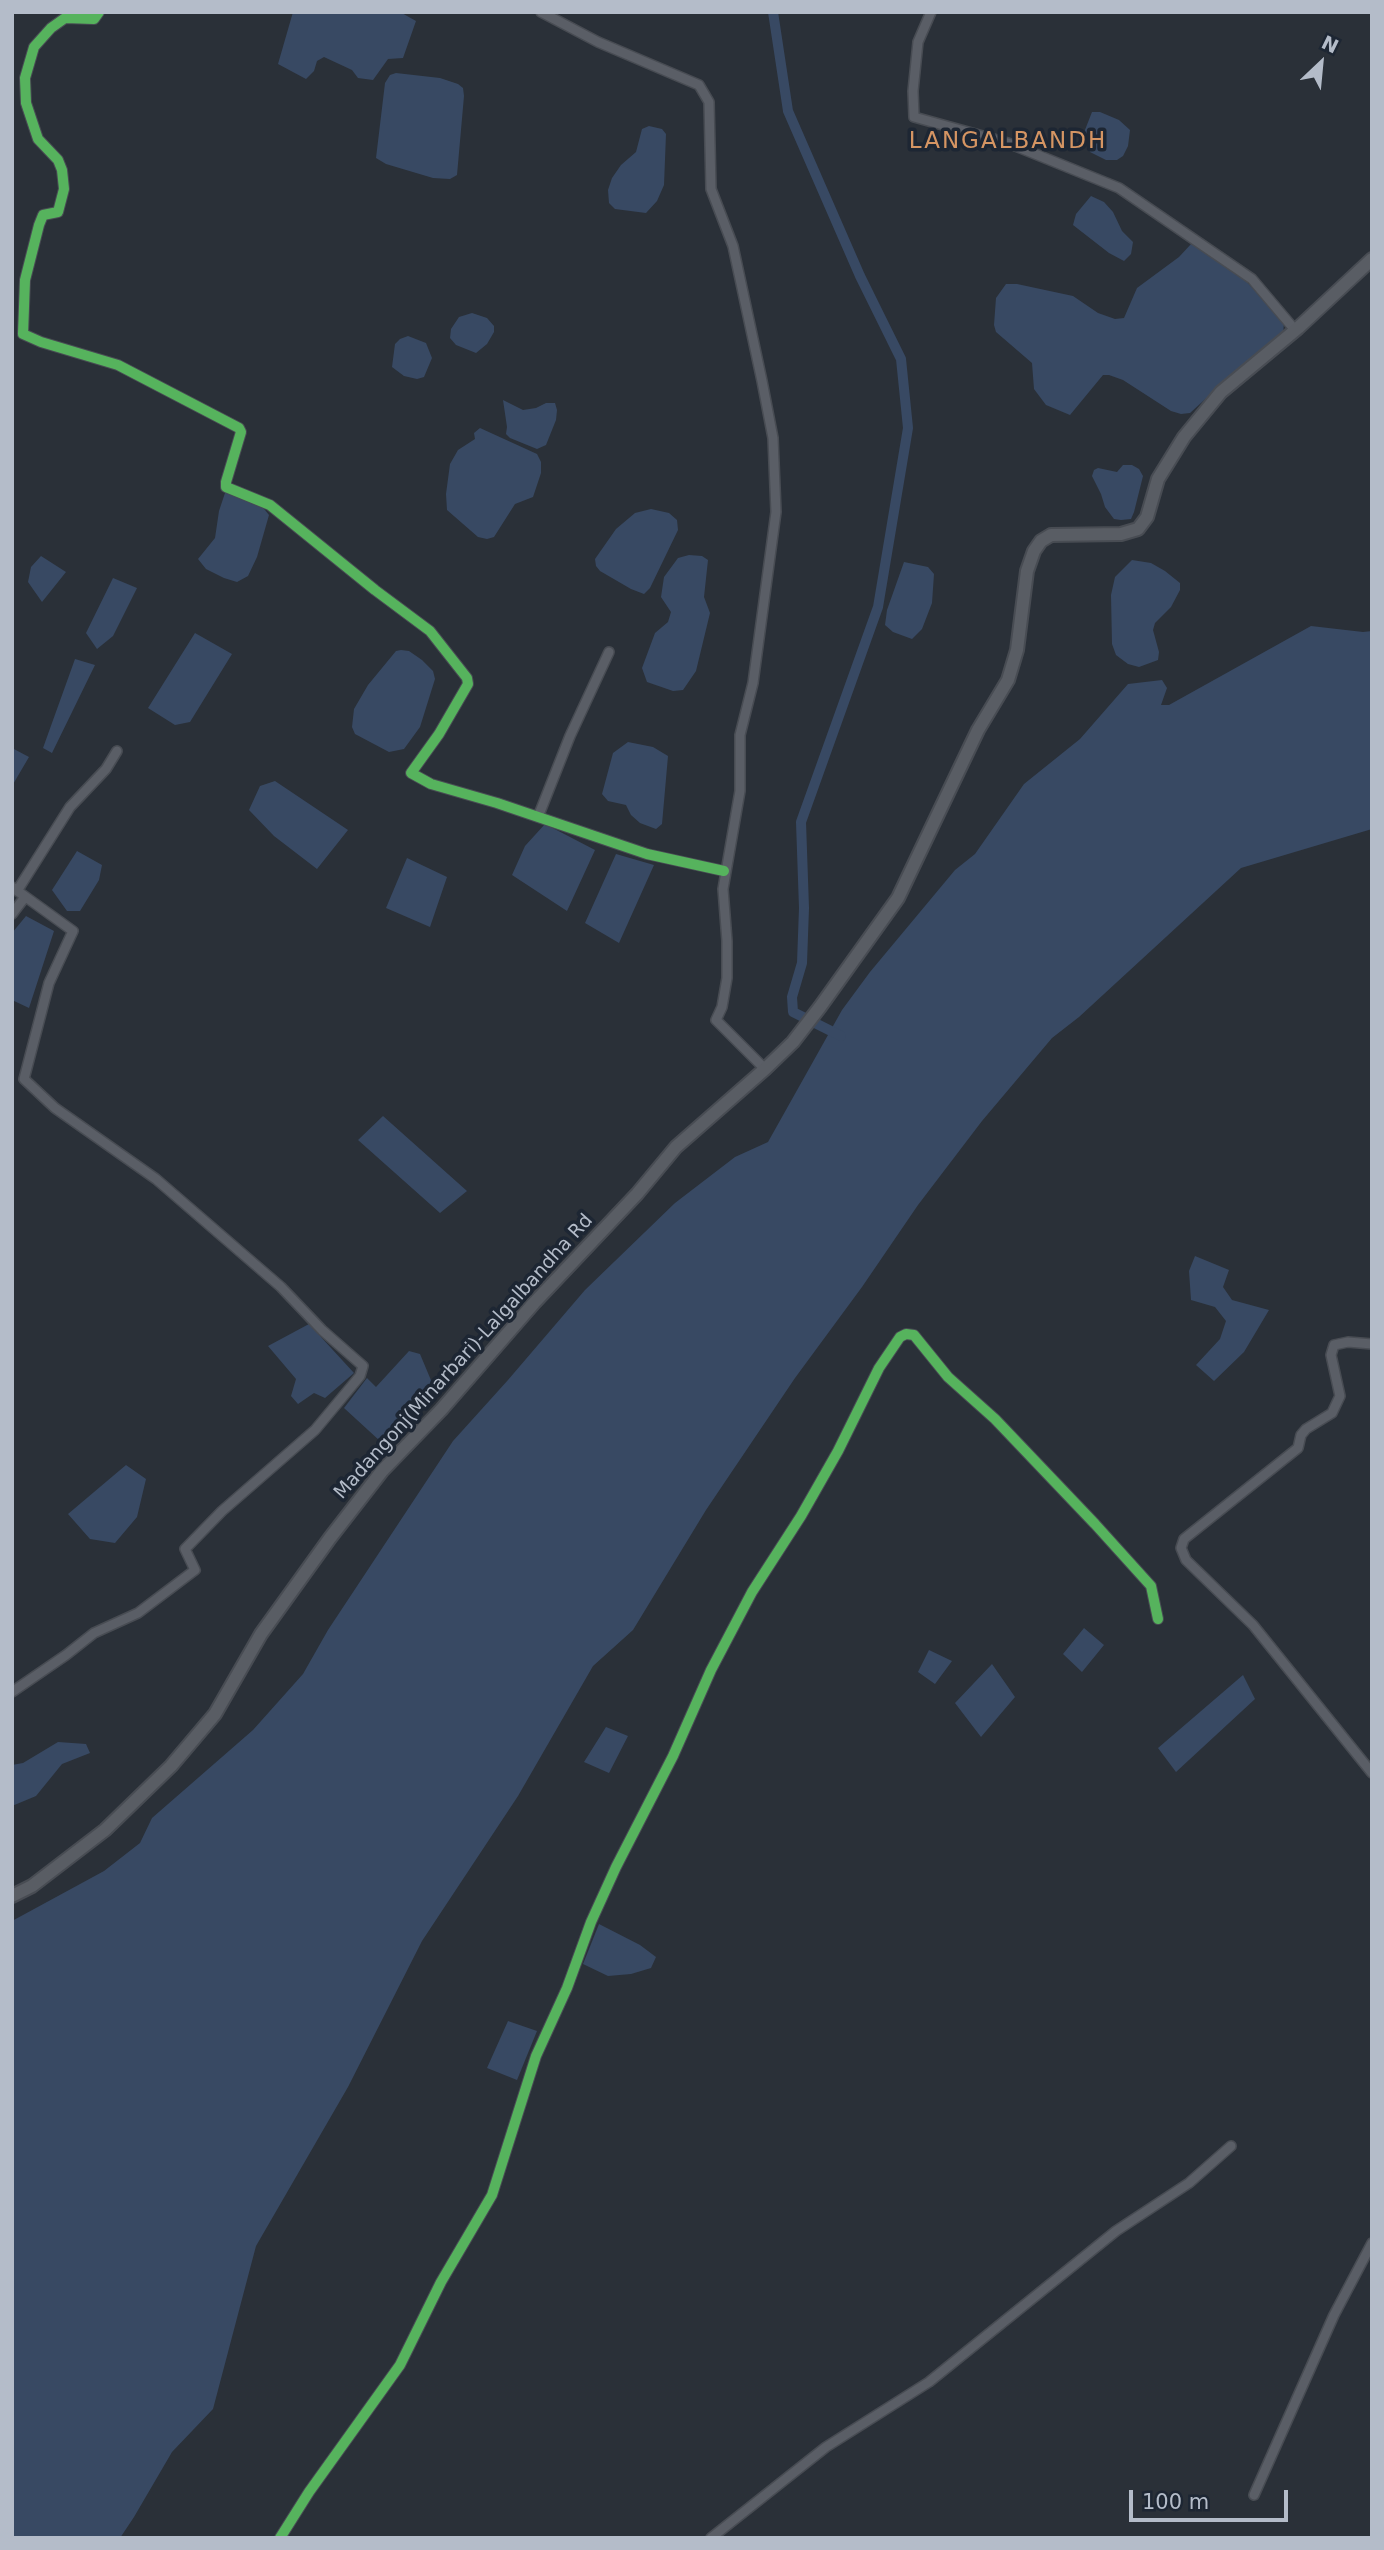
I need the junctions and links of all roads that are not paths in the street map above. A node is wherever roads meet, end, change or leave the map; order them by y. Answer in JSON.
{"nodes":[{"id":1,"x":99,"y":12,"type":"edge"},
{"id":2,"x":541,"y":12,"type":"edge"},
{"id":3,"x":931,"y":12,"type":"edge"},
{"id":4,"x":1372,"y":259,"type":"edge"},
{"id":5,"x":1295,"y":330,"type":"junction"},
{"id":6,"x":609,"y":652,"type":"dead end"},
{"id":7,"x":117,"y":751,"type":"dead end"},
{"id":8,"x":538,"y":817,"type":"junction"},
{"id":9,"x":724,"y":871,"type":"junction"},
{"id":10,"x":18,"y":892,"type":"edge"},
{"id":11,"x":12,"y":914,"type":"edge"},
{"id":12,"x":765,"y":1069,"type":"junction"},
{"id":13,"x":1372,"y":1344,"type":"edge"},
{"id":14,"x":1158,"y":1619,"type":"dead end"},
{"id":15,"x":12,"y":1692,"type":"edge"},
{"id":16,"x":1372,"y":1773,"type":"edge"},
{"id":17,"x":12,"y":1896,"type":"edge"},
{"id":18,"x":1231,"y":2146,"type":"dead end"},
{"id":19,"x":1372,"y":2243,"type":"edge"},
{"id":20,"x":1254,"y":2495,"type":"dead end"},
{"id":21,"x":280,"y":2538,"type":"edge"},
{"id":22,"x":711,"y":2538,"type":"edge"}],
"edges":[{"from":1,"to":8,"type":"street"},
{"from":2,"to":9,"type":"street"},
{"from":3,"to":5,"type":"street"},
{"from":4,"to":5,"type":"main road"},
{"from":5,"to":12,"type":"main road","name":"Madangonj(Minarbari)-Lalgalbandha Rd"},
{"from":6,"to":8,"type":"street"},
{"from":7,"to":10,"type":"street"},
{"from":8,"to":9,"type":"street"},
{"from":9,"to":12,"type":"street"},
{"from":10,"to":11,"type":"street"},
{"from":10,"to":15,"type":"street"},
{"from":12,"to":17,"type":"main road","name":"Madangonj(Minarbari)-Lalgalbandha Rd"},
{"from":13,"to":16,"type":"street"},
{"from":14,"to":21,"type":"street"},
{"from":18,"to":22,"type":"street"},
{"from":19,"to":20,"type":"street"}]}
